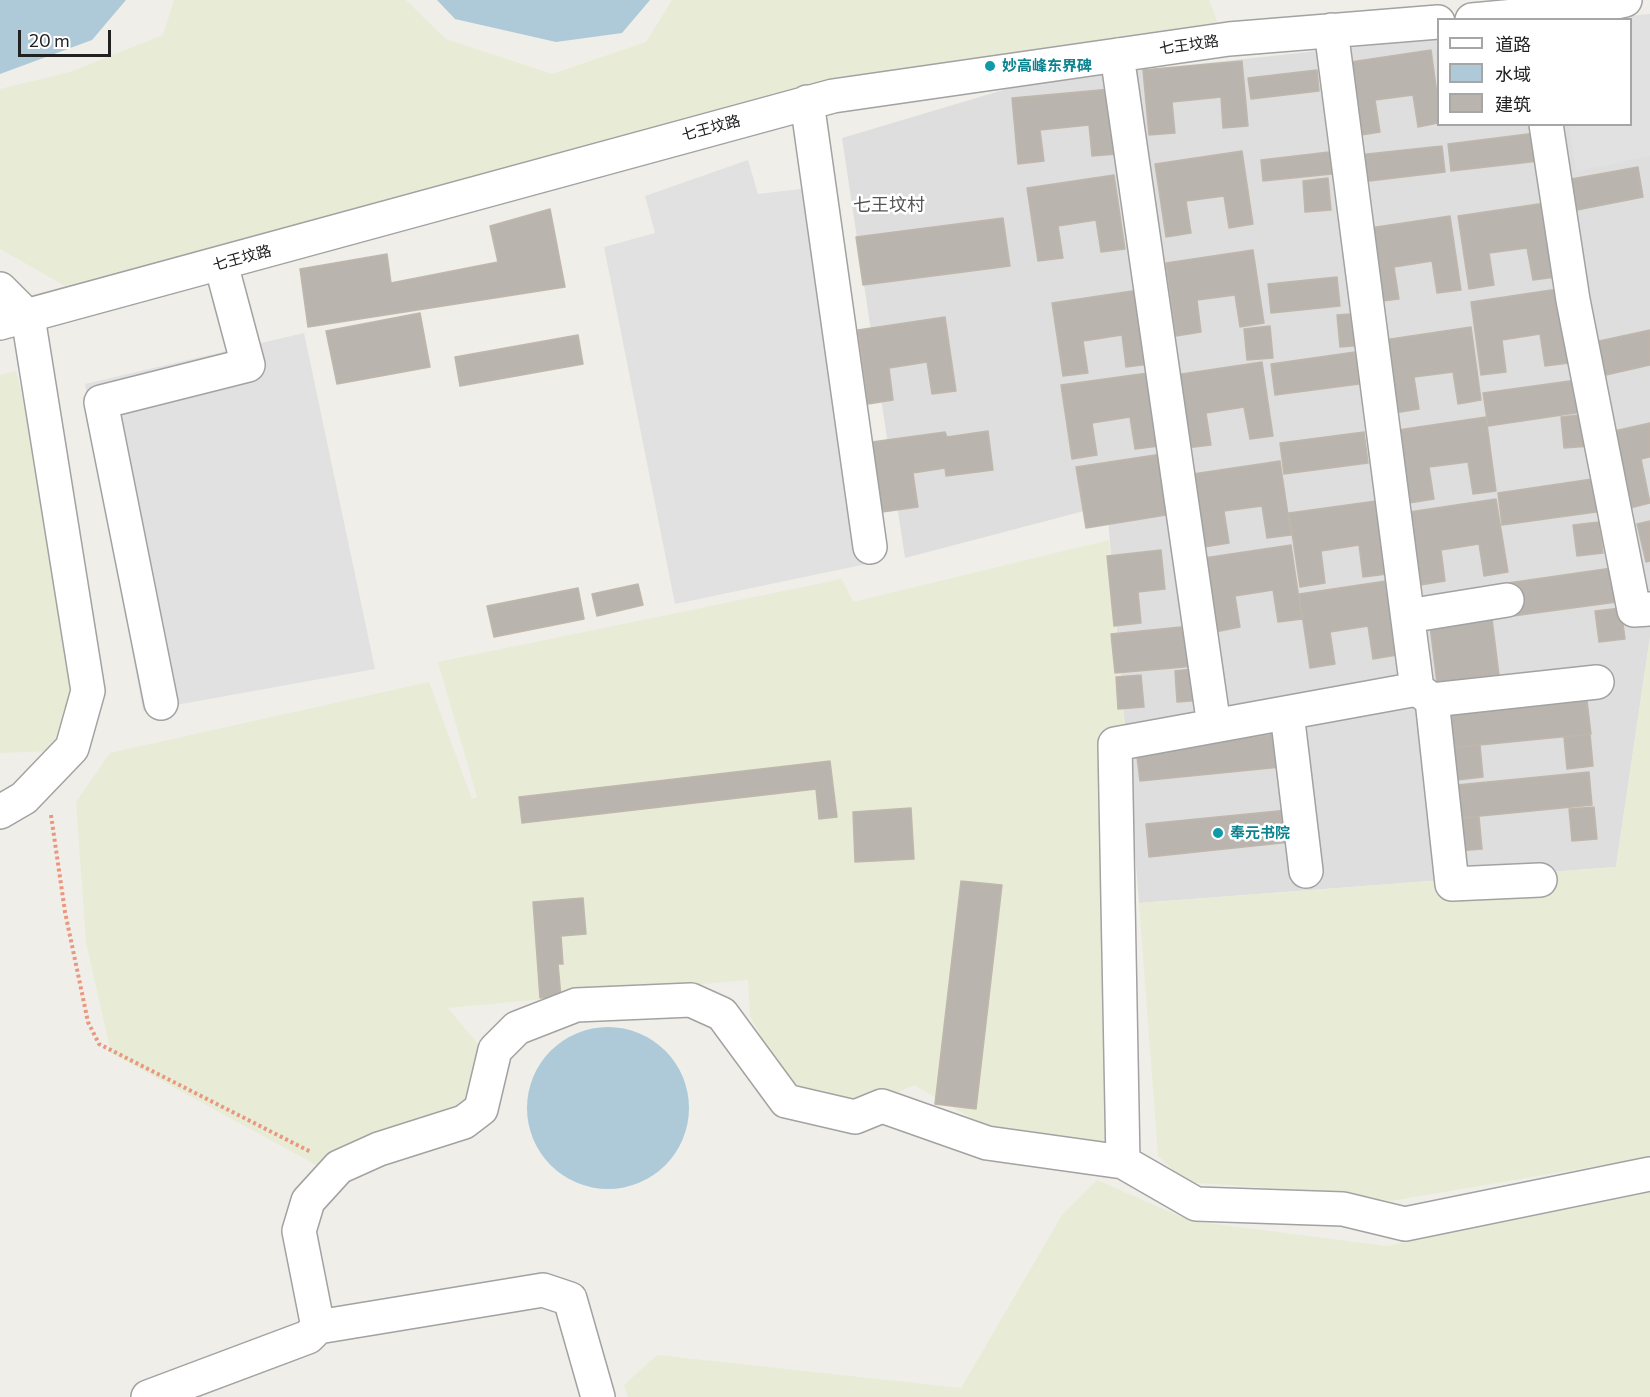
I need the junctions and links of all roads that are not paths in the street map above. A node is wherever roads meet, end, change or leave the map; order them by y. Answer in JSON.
{"nodes":[{"id":1,"x":1625,"y":0,"type":"edge"},
{"id":2,"x":1530,"y":17,"type":"edge"},
{"id":3,"x":1511,"y":18,"type":"edge"},
{"id":4,"x":1437,"y":22,"type":"edge"},
{"id":5,"x":1331,"y":30,"type":"junction"},
{"id":6,"x":1117,"y":55,"type":"junction"},
{"id":7,"x":807,"y":102,"type":"junction"},
{"id":8,"x":1546,"y":126,"type":"edge"},
{"id":9,"x":221,"y":264,"type":"junction"},
{"id":10,"x":0,"y":289,"type":"edge"},
{"id":11,"x":14,"y":320,"type":"edge"},
{"id":12,"x":870,"y":547,"type":"dead end"},
{"id":13,"x":1507,"y":600,"type":"dead end"},
{"id":14,"x":1650,"y":609,"type":"edge"},
{"id":15,"x":1408,"y":616,"type":"junction"},
{"id":16,"x":1597,"y":682,"type":"dead end"},
{"id":17,"x":1425,"y":694,"type":"junction"},
{"id":18,"x":161,"y":703,"type":"dead end"},
{"id":19,"x":1287,"y":713,"type":"junction"},
{"id":20,"x":1214,"y":726,"type":"junction"},
{"id":21,"x":0,"y":812,"type":"edge"},
{"id":22,"x":1306,"y":871,"type":"dead end"},
{"id":23,"x":1540,"y":880,"type":"dead end"},
{"id":24,"x":1123,"y":1162,"type":"junction"},
{"id":25,"x":1650,"y":1174,"type":"edge"},
{"id":26,"x":318,"y":1327,"type":"junction"},
{"id":27,"x":148,"y":1397,"type":"edge"},
{"id":28,"x":598,"y":1397,"type":"edge"}],
"edges":[{"from":1,"to":2,"type":"street"},
{"from":2,"to":3,"type":"street"},
{"from":4,"to":5,"type":"street","name":"七王坟路"},
{"from":5,"to":6,"type":"street","name":"七王坟路"},
{"from":5,"to":15,"type":"street"},
{"from":6,"to":7,"type":"street","name":"七王坟路"},
{"from":6,"to":20,"type":"street"},
{"from":7,"to":9,"type":"street","name":"七王坟路"},
{"from":7,"to":12,"type":"street"},
{"from":8,"to":14,"type":"street"},
{"from":9,"to":11,"type":"street","name":"七王坟路"},
{"from":9,"to":18,"type":"street"},
{"from":10,"to":11,"type":"street"},
{"from":11,"to":21,"type":"street"},
{"from":13,"to":15,"type":"street"},
{"from":15,"to":17,"type":"street"},
{"from":16,"to":17,"type":"street"},
{"from":17,"to":19,"type":"street"},
{"from":17,"to":23,"type":"street"},
{"from":19,"to":20,"type":"street"},
{"from":19,"to":22,"type":"street"},
{"from":20,"to":24,"type":"street"},
{"from":24,"to":25,"type":"street"},
{"from":24,"to":26,"type":"street"},
{"from":26,"to":27,"type":"street"},
{"from":26,"to":28,"type":"street"}]}
